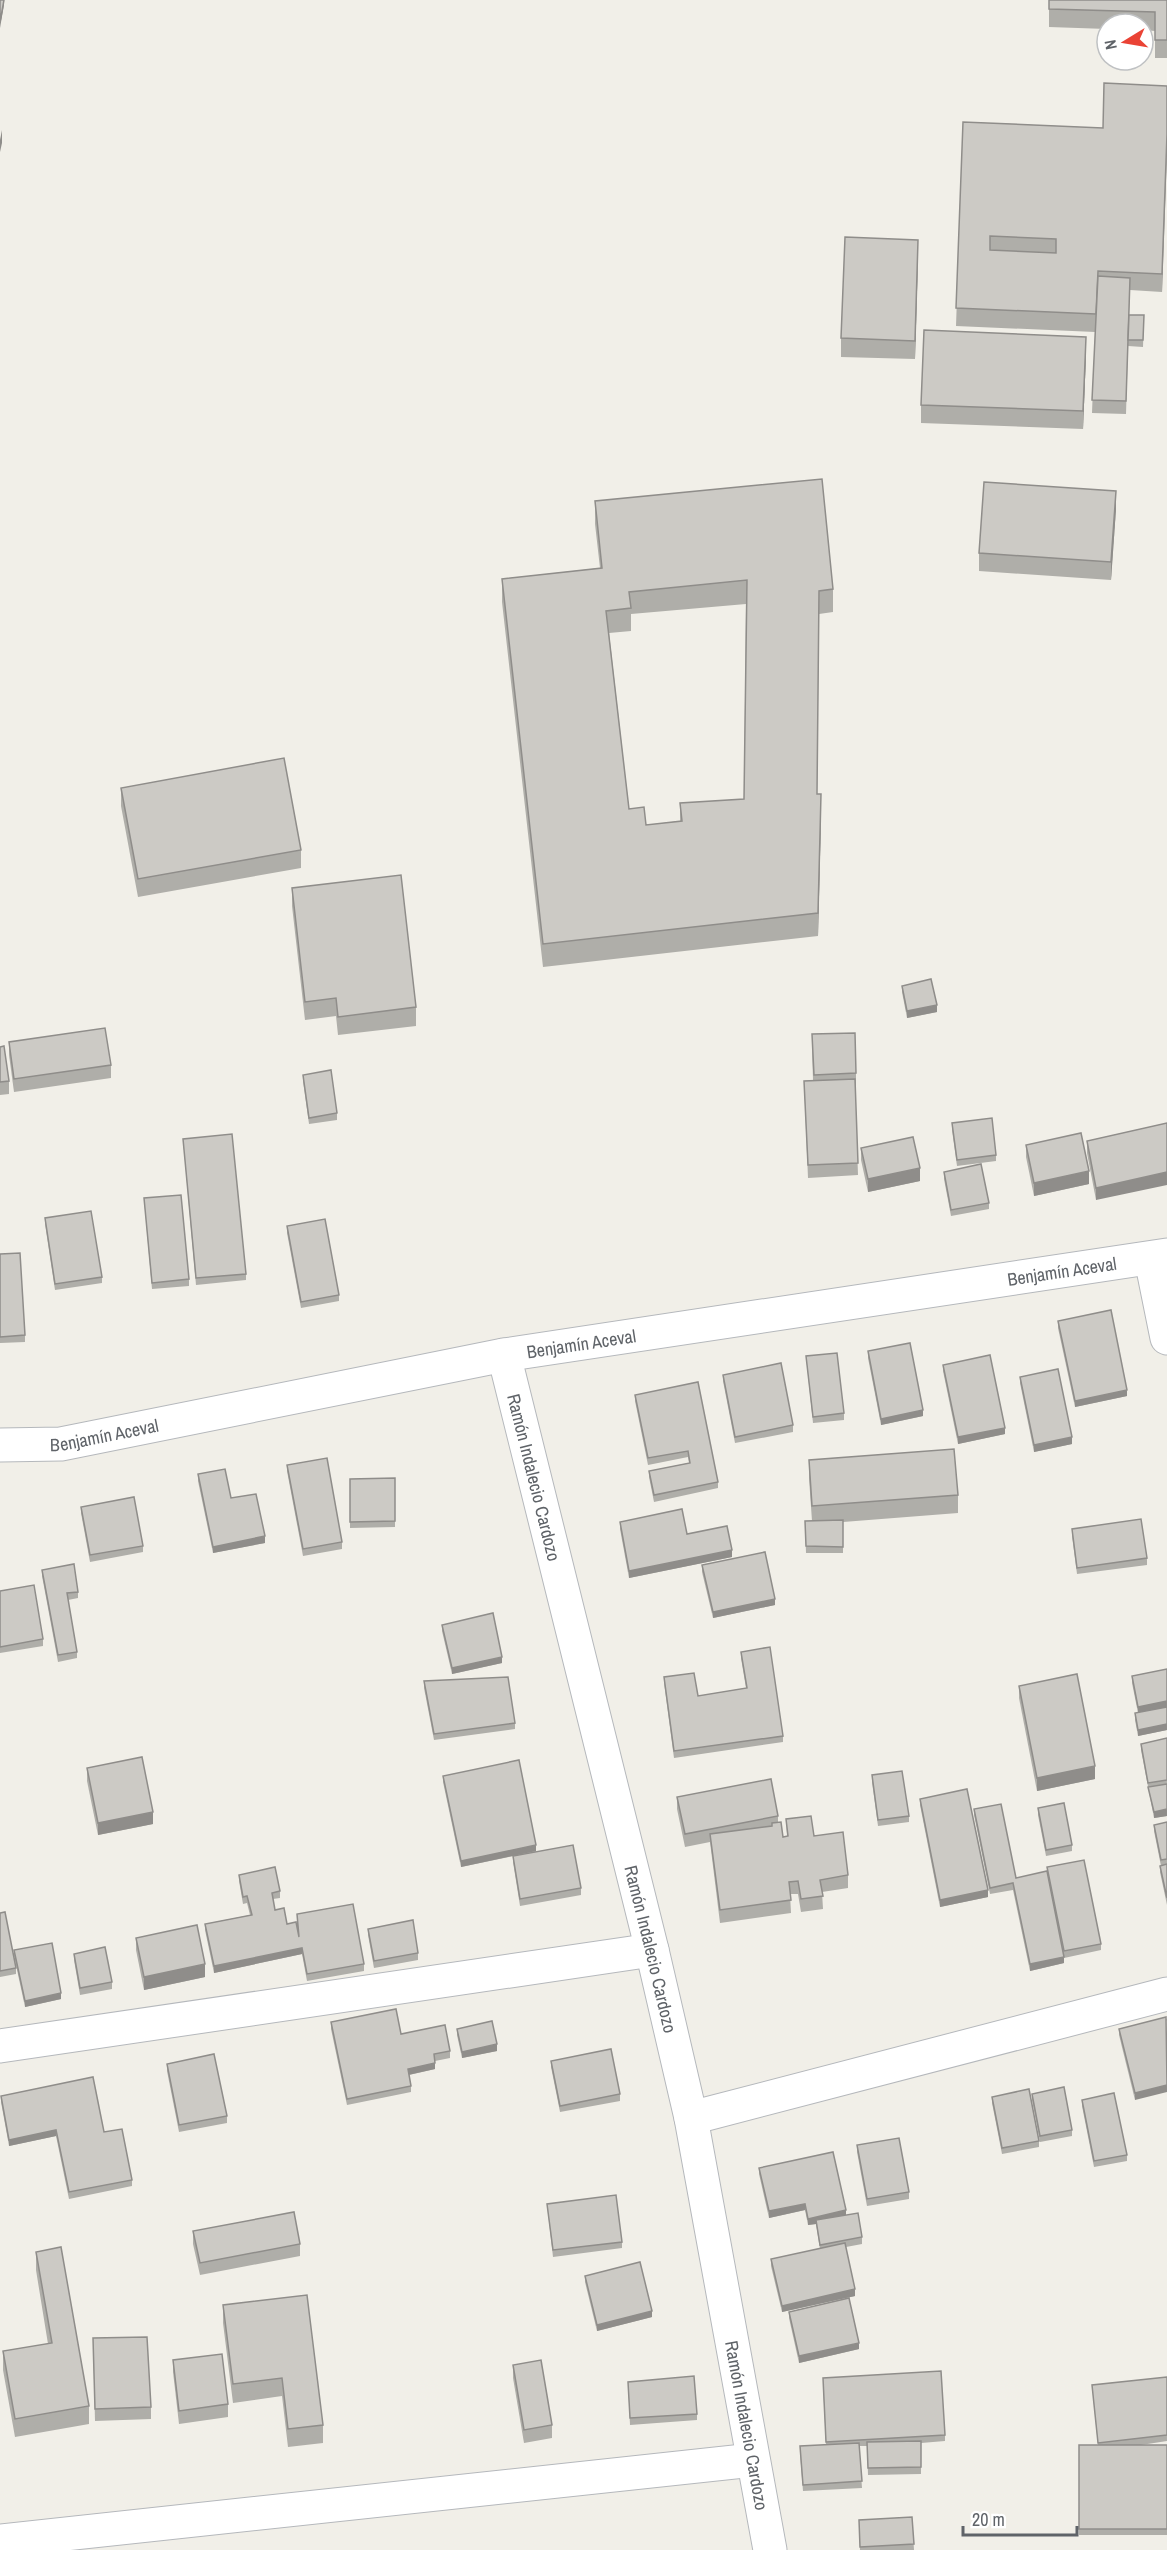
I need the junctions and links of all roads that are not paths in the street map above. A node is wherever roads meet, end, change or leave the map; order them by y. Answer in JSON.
{"nodes":[{"id":1,"x":1159,"y":1257,"type":"edge"},
{"id":2,"x":1167,"y":1338,"type":"edge"},
{"id":3,"x":504,"y":1355,"type":"junction"},
{"id":4,"x":0,"y":1445,"type":"edge"},
{"id":5,"x":652,"y":1950,"type":"junction"},
{"id":6,"x":1167,"y":1994,"type":"edge"},
{"id":7,"x":0,"y":2046,"type":"edge"},
{"id":8,"x":691,"y":2118,"type":"junction"},
{"id":9,"x":753,"y":2460,"type":"junction"},
{"id":10,"x":0,"y":2541,"type":"edge"},
{"id":11,"x":770,"y":2550,"type":"edge"}],
"edges":[{"from":1,"to":2,"type":"street"},
{"from":1,"to":3,"type":"street","name":"Benjamín Aceval"},
{"from":3,"to":4,"type":"street","name":"Benjamín Aceval"},
{"from":3,"to":5,"type":"street","name":"Ramón Indalecio Cardozo"},
{"from":5,"to":7,"type":"street"},
{"from":5,"to":8,"type":"street","name":"Ramón Indalecio Cardozo"},
{"from":6,"to":8,"type":"street"},
{"from":8,"to":9,"type":"street","name":"Ramón Indalecio Cardozo"},
{"from":9,"to":10,"type":"street"},
{"from":9,"to":11,"type":"street","name":"Ramón Indalecio Cardozo"}]}
